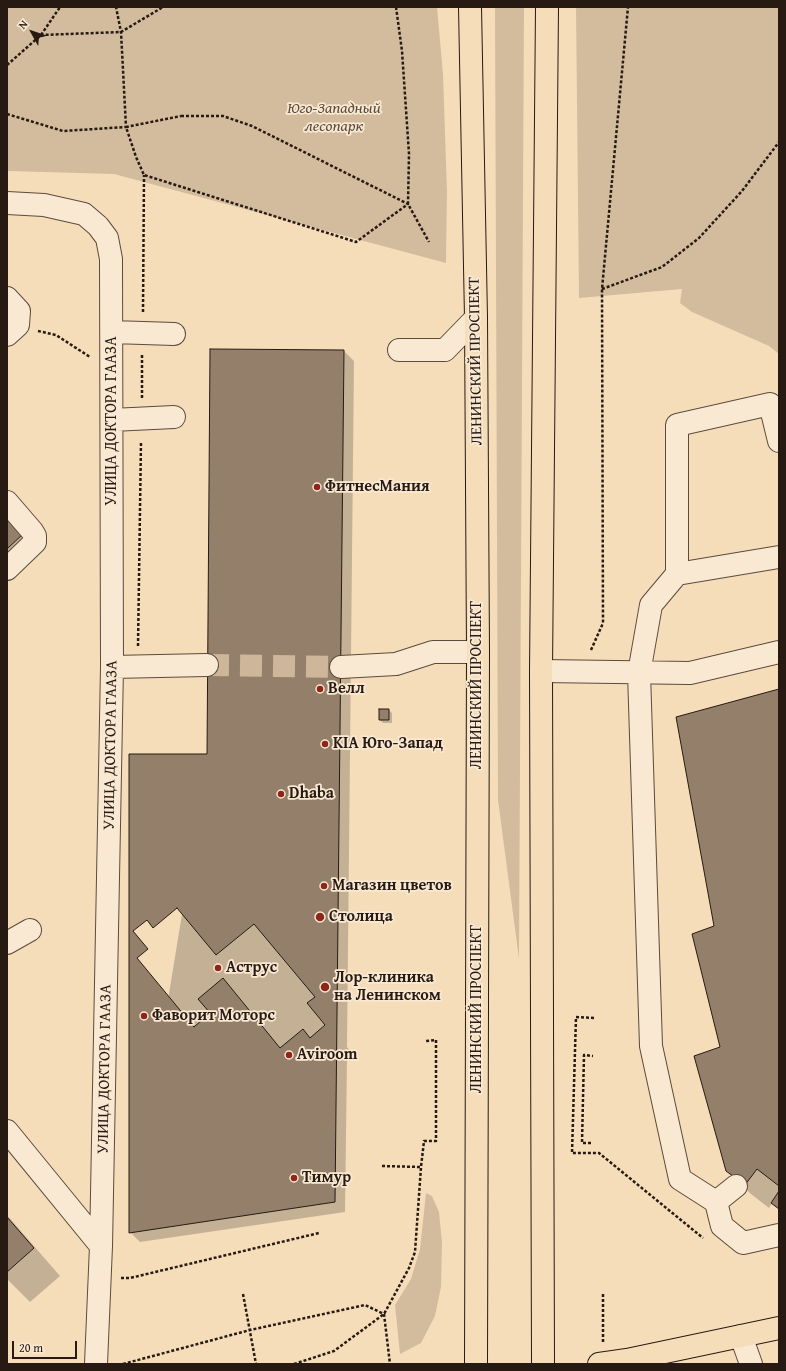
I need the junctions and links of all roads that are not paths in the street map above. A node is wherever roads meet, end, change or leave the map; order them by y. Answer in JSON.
{"nodes":[{"id":1,"x":470,"y":7,"type":"edge"},
{"id":2,"x":547,"y":7,"type":"edge"},
{"id":3,"x":7,"y":203,"type":"edge"},
{"id":4,"x":7,"y":298,"type":"edge"},
{"id":5,"x":476,"y":318,"type":"junction"},
{"id":6,"x":12,"y":330,"type":"edge"},
{"id":7,"x":112,"y":332,"type":"junction"},
{"id":8,"x":174,"y":334,"type":"dead end"},
{"id":9,"x":398,"y":350,"type":"dead end"},
{"id":10,"x":174,"y":417,"type":"dead end"},
{"id":11,"x":112,"y":420,"type":"junction"},
{"id":12,"x":779,"y":441,"type":"edge"},
{"id":13,"x":7,"y":502,"type":"edge"},
{"id":14,"x":779,"y":557,"type":"edge"},
{"id":15,"x":7,"y":569,"type":"edge"},
{"id":16,"x":677,"y":574,"type":"junction"},
{"id":17,"x":478,"y":652,"type":"junction"},
{"id":18,"x":779,"y":652,"type":"edge"},
{"id":19,"x":207,"y":665,"type":"tunnel mouth"},
{"id":20,"x":112,"y":667,"type":"junction"},
{"id":21,"x":341,"y":667,"type":"tunnel mouth"},
{"id":22,"x":541,"y":671,"type":"junction"},
{"id":23,"x":639,"y":673,"type":"junction"},
{"id":24,"x":30,"y":930,"type":"dead end"},
{"id":25,"x":7,"y":943,"type":"edge"},
{"id":26,"x":7,"y":1131,"type":"edge"},
{"id":27,"x":736,"y":1186,"type":"dead end"},
{"id":28,"x":716,"y":1202,"type":"junction"},
{"id":29,"x":779,"y":1235,"type":"edge"},
{"id":30,"x":101,"y":1246,"type":"junction"},
{"id":31,"x":779,"y":1328,"type":"edge"},
{"id":32,"x":741,"y":1336,"type":"junction"},
{"id":33,"x":96,"y":1364,"type":"edge"},
{"id":34,"x":476,"y":1364,"type":"edge"},
{"id":35,"x":542,"y":1364,"type":"edge"},
{"id":36,"x":599,"y":1364,"type":"edge"},
{"id":37,"x":602,"y":1364,"type":"edge"},
{"id":38,"x":751,"y":1364,"type":"edge"}],
"edges":[{"from":1,"to":5,"type":"main road","name":"ЛЕНИНСКИЙ ПРОСПЕКТ"},
{"from":2,"to":22,"type":"main road"},
{"from":3,"to":7,"type":"street","name":"УЛИЦА ДОКТОРА ГААЗА"},
{"from":4,"to":6,"type":"street"},
{"from":5,"to":9,"type":"street"},
{"from":5,"to":17,"type":"main road","name":"ЛЕНИНСКИЙ ПРОСПЕКТ"},
{"from":7,"to":8,"type":"street"},
{"from":7,"to":11,"type":"street","name":"УЛИЦА ДОКТОРА ГААЗА"},
{"from":10,"to":11,"type":"street"},
{"from":11,"to":20,"type":"street","name":"УЛИЦА ДОКТОРА ГААЗА"},
{"from":12,"to":16,"type":"street"},
{"from":13,"to":15,"type":"street"},
{"from":14,"to":16,"type":"street"},
{"from":16,"to":23,"type":"street"},
{"from":17,"to":21,"type":"street"},
{"from":17,"to":34,"type":"main road","name":"ЛЕНИНСКИЙ ПРОСПЕКТ"},
{"from":18,"to":23,"type":"street"},
{"from":19,"to":20,"type":"street"},
{"from":20,"to":30,"type":"street","name":"УЛИЦА ДОКТОРА ГААЗА"},
{"from":22,"to":23,"type":"street"},
{"from":22,"to":35,"type":"main road"},
{"from":23,"to":28,"type":"street"},
{"from":24,"to":25,"type":"street"},
{"from":26,"to":30,"type":"street"},
{"from":27,"to":28,"type":"street"},
{"from":28,"to":29,"type":"street"},
{"from":30,"to":33,"type":"street","name":"УЛИЦА ДОКТОРА ГААЗА"},
{"from":31,"to":32,"type":"main road"},
{"from":32,"to":37,"type":"main road"},
{"from":32,"to":38,"type":"street"},
{"from":36,"to":37,"type":"main road"}]}
